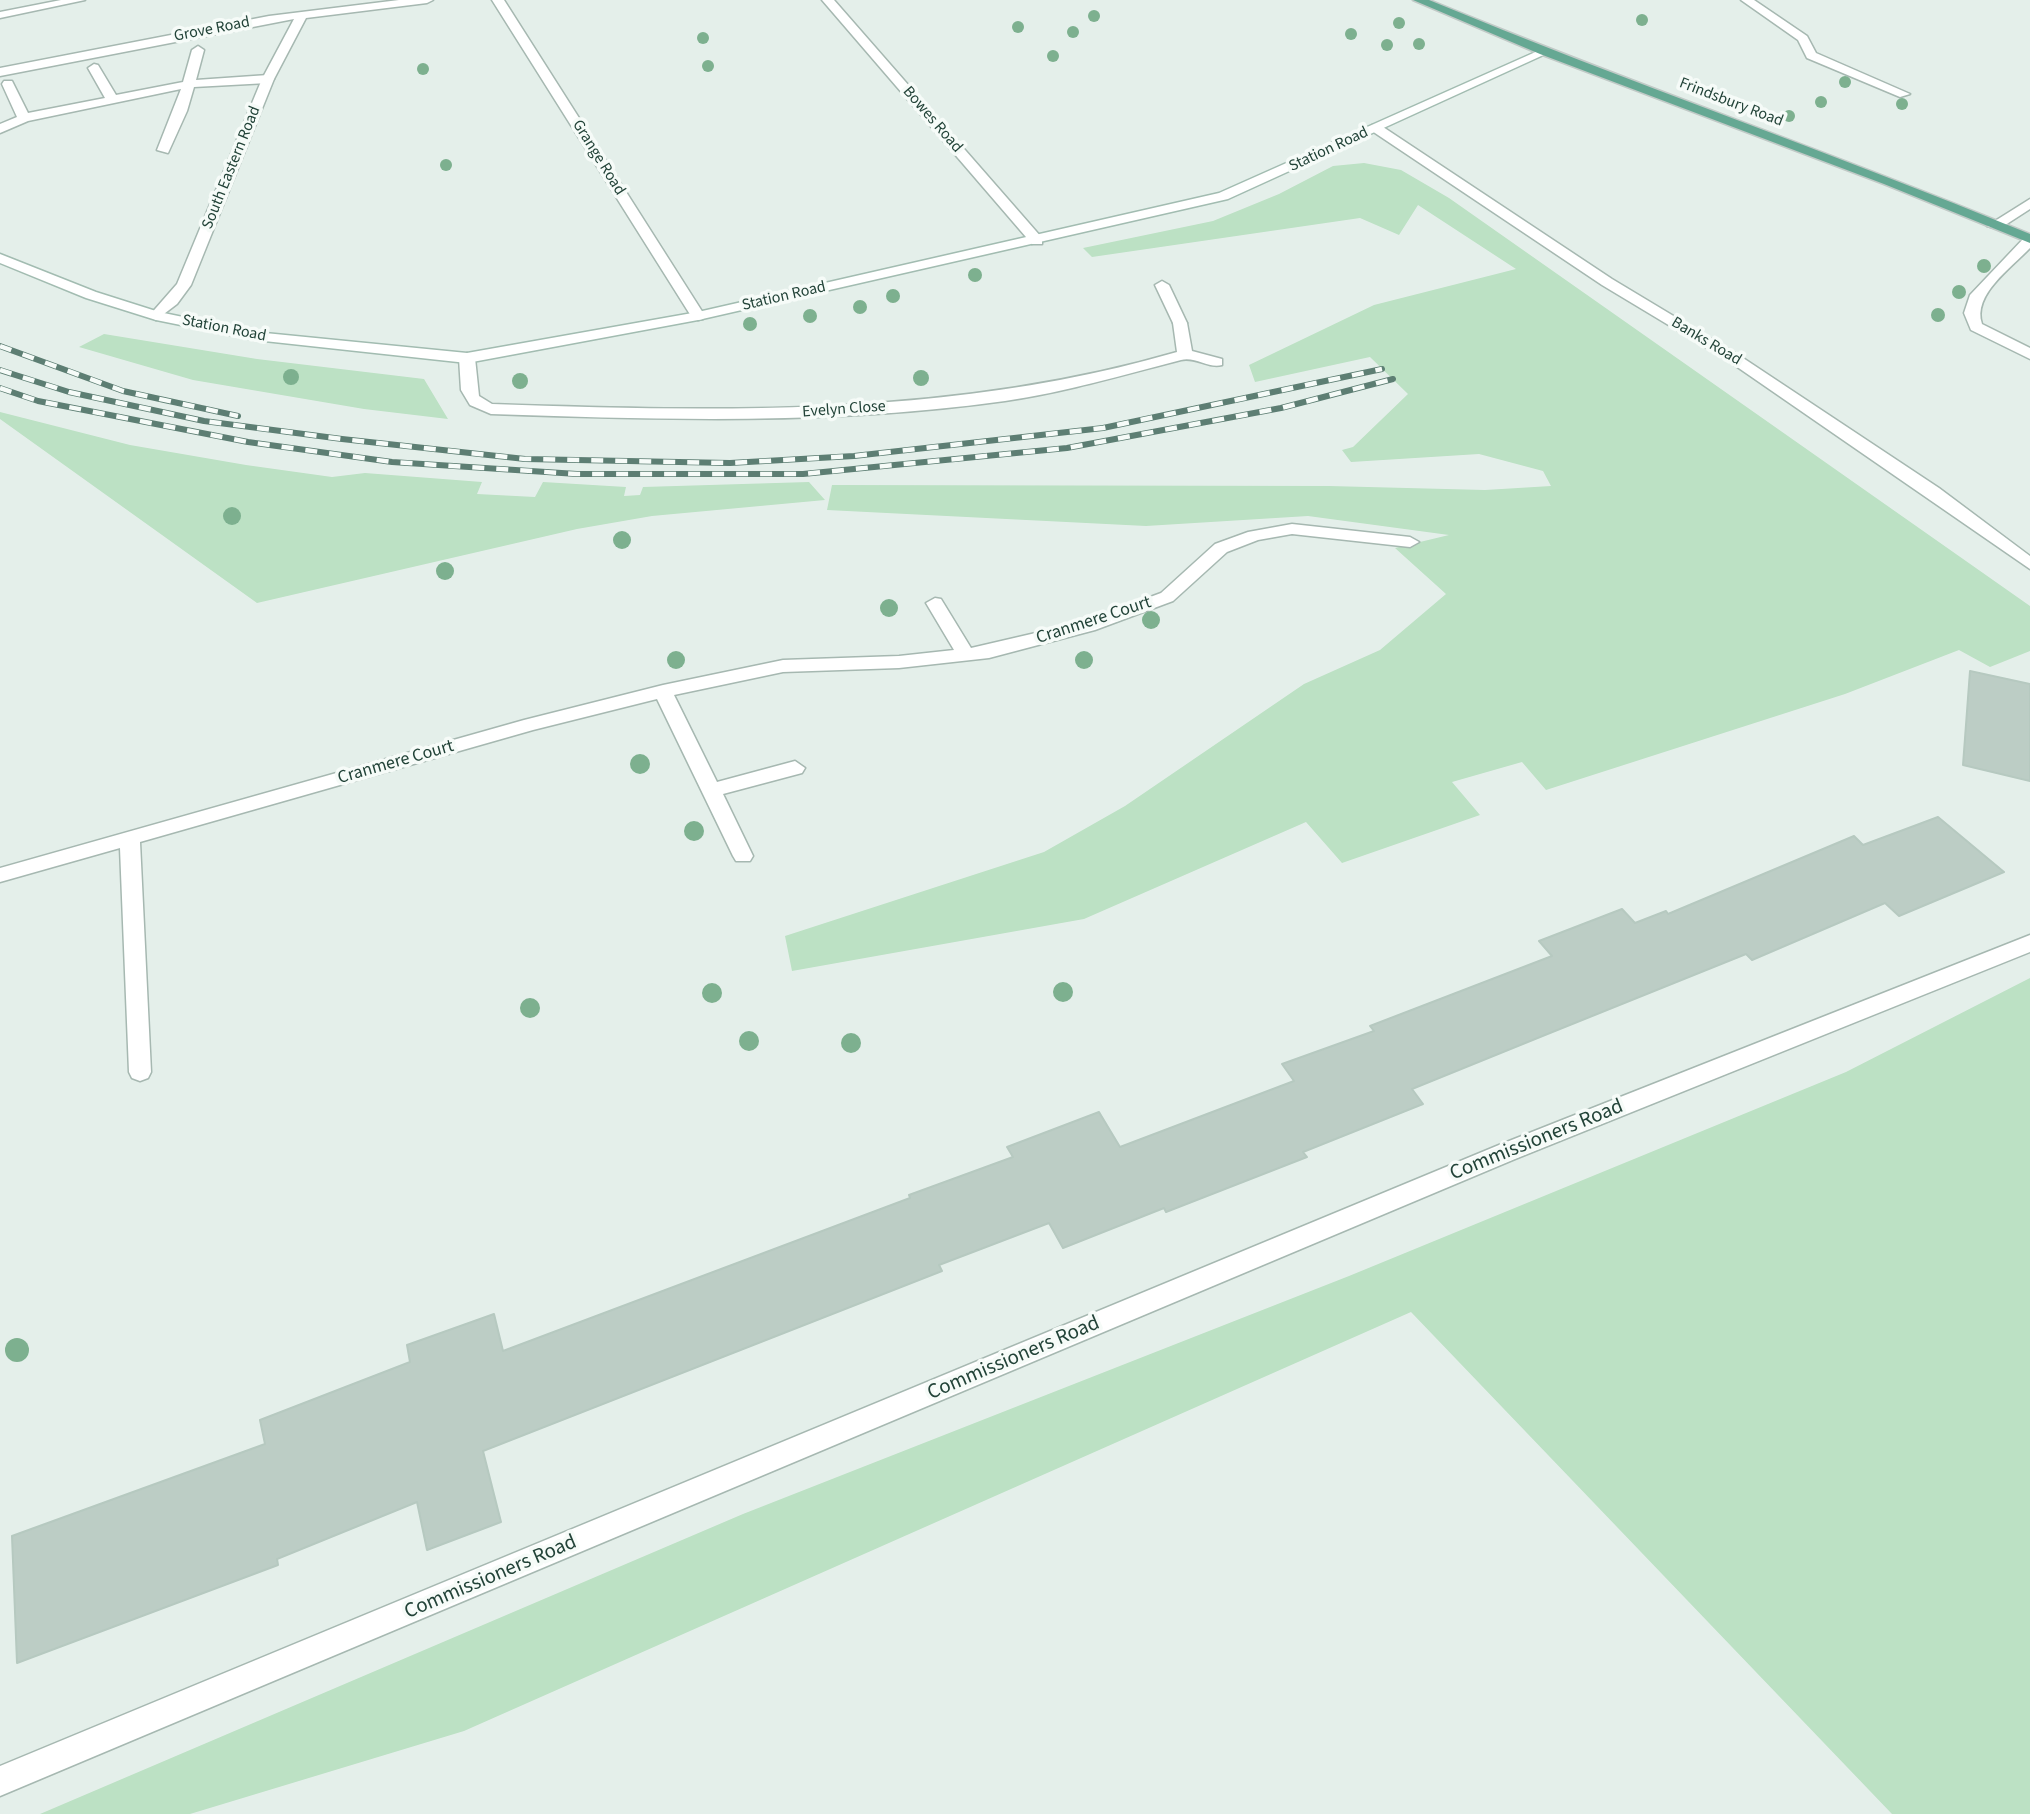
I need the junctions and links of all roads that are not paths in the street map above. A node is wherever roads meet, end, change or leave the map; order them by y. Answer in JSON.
{"nodes":[{"id":1,"x":79,"y":0,"type":"edge"},
{"id":2,"x":427,"y":0,"type":"edge"},
{"id":3,"x":498,"y":0,"type":"edge"},
{"id":4,"x":828,"y":0,"type":"edge"},
{"id":5,"x":1419,"y":0,"type":"edge"},
{"id":6,"x":1747,"y":0,"type":"edge"},
{"id":7,"x":0,"y":15,"type":"edge"},
{"id":8,"x":302,"y":15,"type":"junction"},
{"id":9,"x":198,"y":50,"type":"dead end"},
{"id":10,"x":1544,"y":52,"type":"junction"},
{"id":11,"x":94,"y":68,"type":"dead end"},
{"id":12,"x":0,"y":72,"type":"edge"},
{"id":13,"x":268,"y":79,"type":"junction"},
{"id":14,"x":8,"y":84,"type":"dead end"},
{"id":15,"x":189,"y":84,"type":"junction"},
{"id":16,"x":1904,"y":94,"type":"dead end"},
{"id":17,"x":113,"y":100,"type":"junction"},
{"id":18,"x":24,"y":118,"type":"junction"},
{"id":19,"x":1376,"y":128,"type":"junction"},
{"id":20,"x":0,"y":129,"type":"edge"},
{"id":21,"x":163,"y":150,"type":"dead end"},
{"id":22,"x":2030,"y":203,"type":"edge"},
{"id":23,"x":1994,"y":226,"type":"junction"},
{"id":24,"x":2030,"y":239,"type":"edge"},
{"id":25,"x":1037,"y":240,"type":"junction"},
{"id":26,"x":0,"y":258,"type":"edge"},
{"id":27,"x":1162,"y":285,"type":"dead end"},
{"id":28,"x":156,"y":316,"type":"junction"},
{"id":29,"x":698,"y":316,"type":"junction"},
{"id":30,"x":1185,"y":354,"type":"junction"},
{"id":31,"x":2030,"y":354,"type":"edge"},
{"id":32,"x":467,"y":358,"type":"junction"},
{"id":33,"x":1217,"y":362,"type":"dead end"},
{"id":34,"x":1410,"y":542,"type":"dead end"},
{"id":35,"x":2030,"y":565,"type":"edge"},
{"id":36,"x":935,"y":603,"type":"dead end"},
{"id":37,"x":966,"y":655,"type":"junction"},
{"id":38,"x":663,"y":691,"type":"junction"},
{"id":39,"x":795,"y":768,"type":"dead end"},
{"id":40,"x":713,"y":790,"type":"junction"},
{"id":41,"x":130,"y":838,"type":"junction"},
{"id":42,"x":743,"y":856,"type":"dead end"},
{"id":43,"x":0,"y":875,"type":"edge"},
{"id":44,"x":2030,"y":943,"type":"edge"},
{"id":45,"x":140,"y":1072,"type":"dead end"},
{"id":46,"x":0,"y":1781,"type":"edge"}],
"edges":[{"from":1,"to":7,"type":"street"},
{"from":2,"to":8,"type":"street","name":"Grove Road"},
{"from":3,"to":29,"type":"street","name":"Grange Road"},
{"from":4,"to":25,"type":"street","name":"Bowes Road"},
{"from":5,"to":10,"type":"main road","name":"Frindsbury Road"},
{"from":6,"to":16,"type":"street"},
{"from":8,"to":12,"type":"street","name":"Grove Road"},
{"from":8,"to":13,"type":"street","name":"South Eastern Road"},
{"from":9,"to":15,"type":"street"},
{"from":10,"to":19,"type":"street","name":"Station Road"},
{"from":10,"to":23,"type":"main road","name":"Frindsbury Road"},
{"from":11,"to":17,"type":"street"},
{"from":13,"to":15,"type":"street"},
{"from":13,"to":28,"type":"street","name":"South Eastern Road"},
{"from":14,"to":18,"type":"street"},
{"from":15,"to":17,"type":"street"},
{"from":15,"to":21,"type":"street"},
{"from":17,"to":18,"type":"street"},
{"from":18,"to":20,"type":"street"},
{"from":19,"to":25,"type":"street","name":"Station Road"},
{"from":19,"to":35,"type":"street","name":"Banks Road"},
{"from":22,"to":23,"type":"street"},
{"from":23,"to":24,"type":"main road","name":"Frindsbury Road"},
{"from":24,"to":31,"type":"street"},
{"from":25,"to":29,"type":"street","name":"Station Road"},
{"from":26,"to":28,"type":"street","name":"Station Road"},
{"from":27,"to":30,"type":"street"},
{"from":28,"to":32,"type":"street","name":"Station Road"},
{"from":29,"to":32,"type":"street","name":"Station Road"},
{"from":30,"to":32,"type":"street","name":"Evelyn Close"},
{"from":30,"to":33,"type":"street"},
{"from":34,"to":37,"type":"street","name":"Cranmere Court"},
{"from":36,"to":37,"type":"street"},
{"from":37,"to":38,"type":"street","name":"Cranmere Court"},
{"from":38,"to":40,"type":"street"},
{"from":38,"to":41,"type":"street","name":"Cranmere Court"},
{"from":39,"to":40,"type":"street"},
{"from":40,"to":42,"type":"street"},
{"from":41,"to":43,"type":"street","name":"Cranmere Court"},
{"from":41,"to":45,"type":"street"},
{"from":44,"to":46,"type":"street","name":"Commissioners Road"}]}
